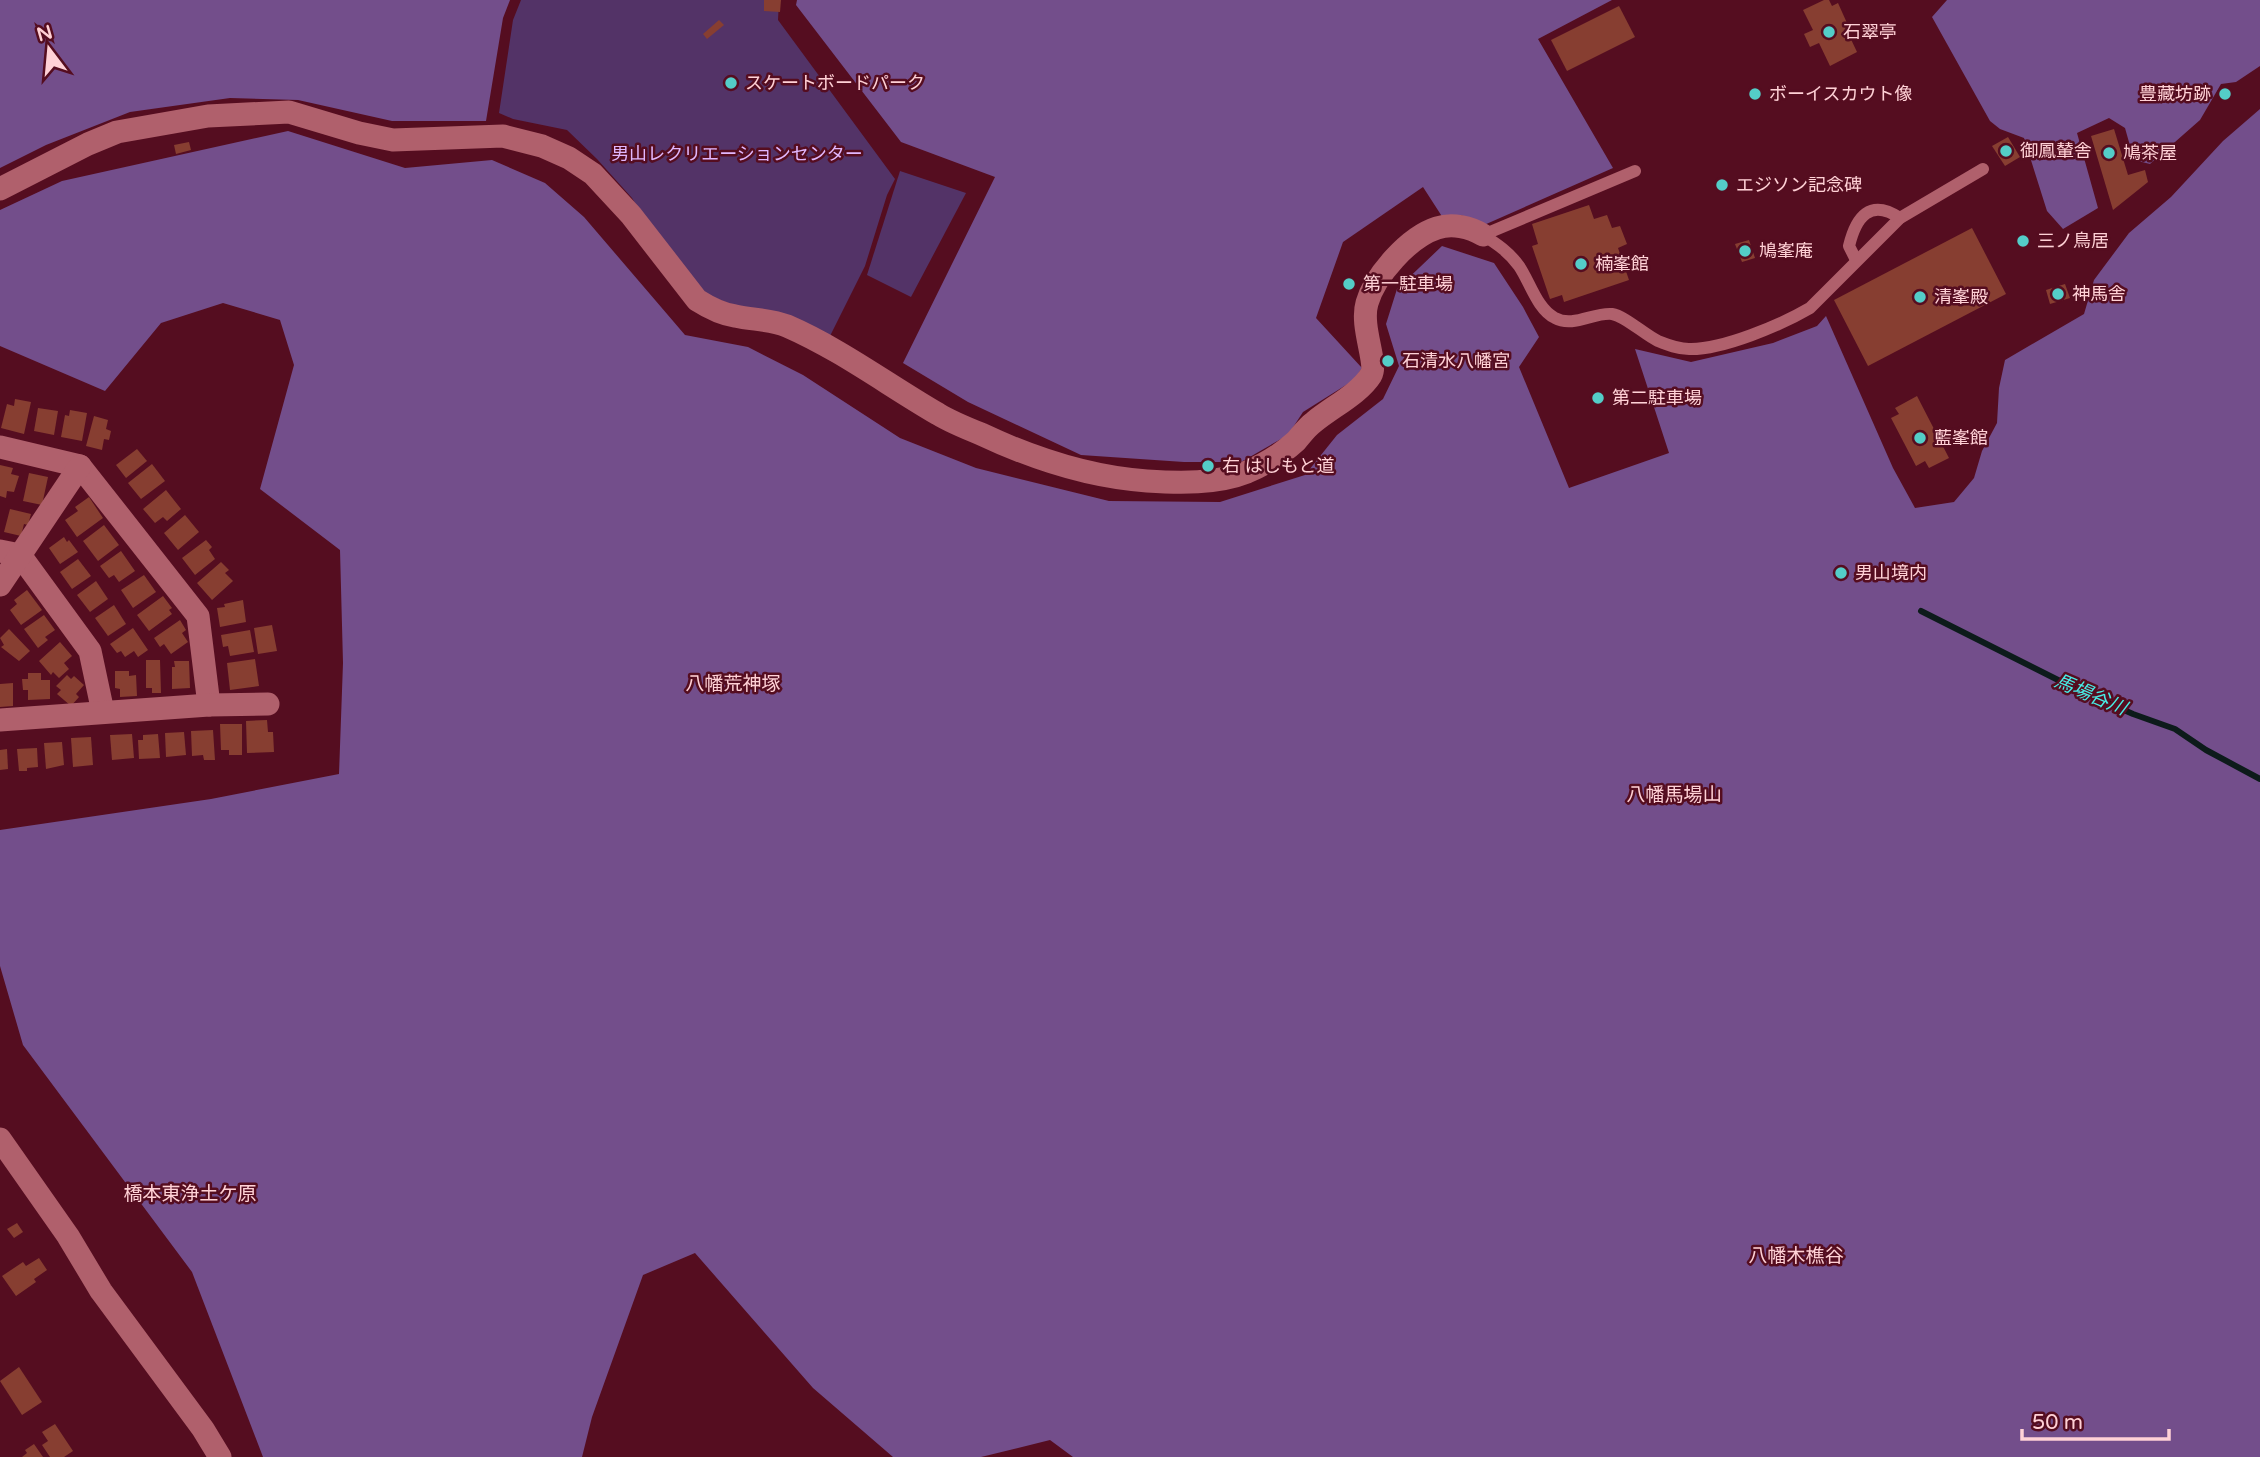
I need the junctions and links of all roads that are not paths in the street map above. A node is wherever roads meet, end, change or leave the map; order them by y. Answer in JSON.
{"nodes":[{"id":1,"x":1983,"y":169,"type":"dead end"},
{"id":2,"x":1635,"y":171,"type":"dead end"},
{"id":3,"x":0,"y":189,"type":"edge"},
{"id":4,"x":1900,"y":218,"type":"junction"},
{"id":5,"x":1483,"y":235,"type":"junction"},
{"id":6,"x":1856,"y":260,"type":"junction"},
{"id":7,"x":0,"y":447,"type":"edge"},
{"id":8,"x":80,"y":466,"type":"junction"},
{"id":9,"x":10,"y":553,"type":"edge"},
{"id":10,"x":0,"y":585,"type":"edge"},
{"id":11,"x":209,"y":705,"type":"junction"},
{"id":12,"x":268,"y":705,"type":"dead end"},
{"id":13,"x":103,"y":712,"type":"junction"},
{"id":14,"x":0,"y":720,"type":"edge"},
{"id":15,"x":0,"y":1139,"type":"edge"},
{"id":16,"x":220,"y":1457,"type":"edge"}],
"edges":[{"from":1,"to":4,"type":"lane"},
{"from":2,"to":5,"type":"lane"},
{"from":3,"to":5,"type":"street"},
{"from":4,"to":6,"type":"lane"},
{"from":4,"to":6,"type":"lane"},
{"from":5,"to":6,"type":"lane"},
{"from":7,"to":8,"type":"street"},
{"from":8,"to":9,"type":"street"},
{"from":8,"to":11,"type":"street"},
{"from":9,"to":10,"type":"street"},
{"from":9,"to":13,"type":"street"},
{"from":11,"to":12,"type":"street"},
{"from":11,"to":13,"type":"street"},
{"from":13,"to":14,"type":"street"},
{"from":15,"to":16,"type":"street"}]}
